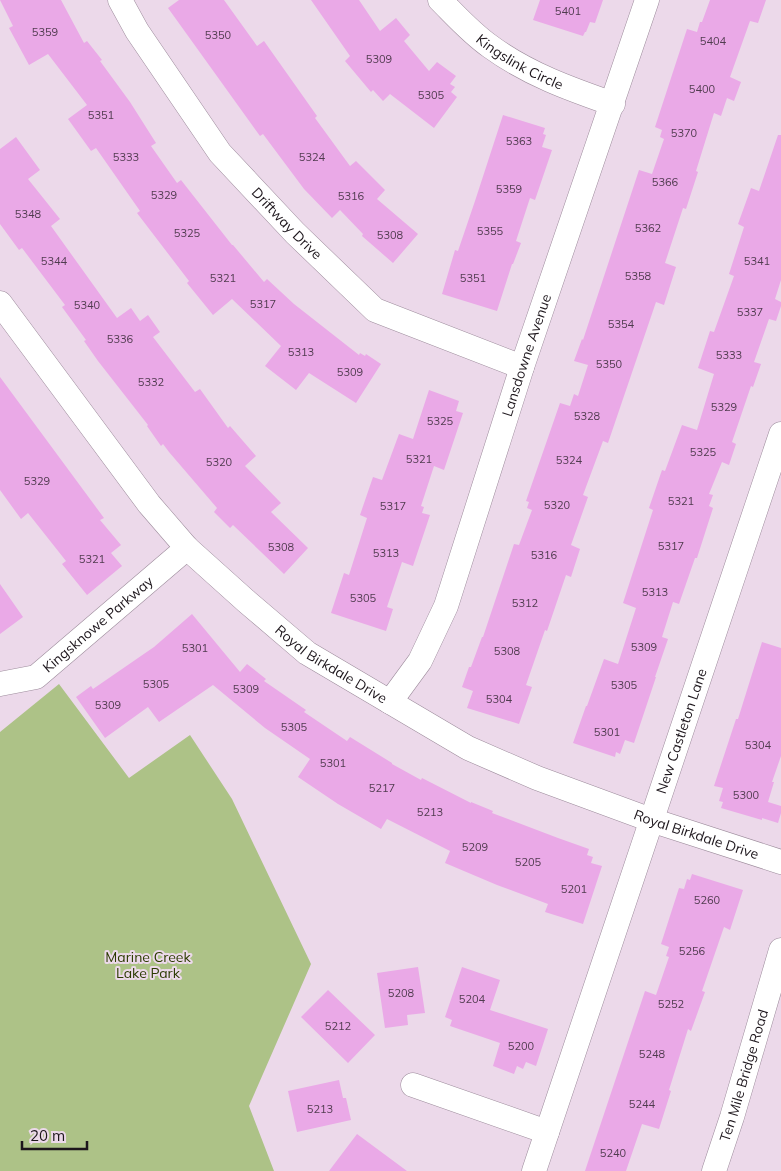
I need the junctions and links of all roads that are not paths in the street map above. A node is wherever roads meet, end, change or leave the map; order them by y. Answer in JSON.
{"nodes":[{"id":1,"x":120,"y":0,"type":"edge"},
{"id":2,"x":440,"y":0,"type":"edge"},
{"id":3,"x":647,"y":0,"type":"edge"},
{"id":4,"x":612,"y":104,"type":"junction"},
{"id":5,"x":0,"y":302,"type":"edge"},
{"id":6,"x":522,"y":366,"type":"junction"},
{"id":7,"x":781,"y":434,"type":"edge"},
{"id":8,"x":187,"y":548,"type":"junction"},
{"id":9,"x":0,"y":684,"type":"edge"},
{"id":10,"x":390,"y":702,"type":"junction"},
{"id":11,"x":652,"y":820,"type":"junction"},
{"id":12,"x":781,"y":862,"type":"edge"},
{"id":13,"x":781,"y":950,"type":"edge"},
{"id":14,"x":414,"y":1085,"type":"dead end"},
{"id":15,"x":547,"y":1132,"type":"junction"},
{"id":16,"x":534,"y":1171,"type":"edge"},
{"id":17,"x":714,"y":1171,"type":"edge"}],
"edges":[{"from":1,"to":6,"type":"street","name":"Driftway Drive"},
{"from":2,"to":4,"type":"street","name":"Kingslink Circle"},
{"from":3,"to":4,"type":"street","name":"Lansdowne Avenue"},
{"from":4,"to":6,"type":"street","name":"Lansdowne Avenue"},
{"from":5,"to":8,"type":"street","name":"Royal Birkdale Drive"},
{"from":6,"to":10,"type":"street","name":"Lansdowne Avenue"},
{"from":7,"to":11,"type":"street","name":"New Castleton Lane"},
{"from":8,"to":9,"type":"street","name":"Kingsknowe Parkway"},
{"from":8,"to":10,"type":"street","name":"Royal Birkdale Drive"},
{"from":10,"to":11,"type":"street","name":"Royal Birkdale Drive"},
{"from":11,"to":12,"type":"street","name":"Royal Birkdale Drive"},
{"from":11,"to":15,"type":"street","name":"New Castleton Lane"},
{"from":13,"to":17,"type":"street","name":"Ten Mile Bridge Road"},
{"from":14,"to":15,"type":"street"},
{"from":15,"to":16,"type":"street","name":"New Castleton Lane"}]}
